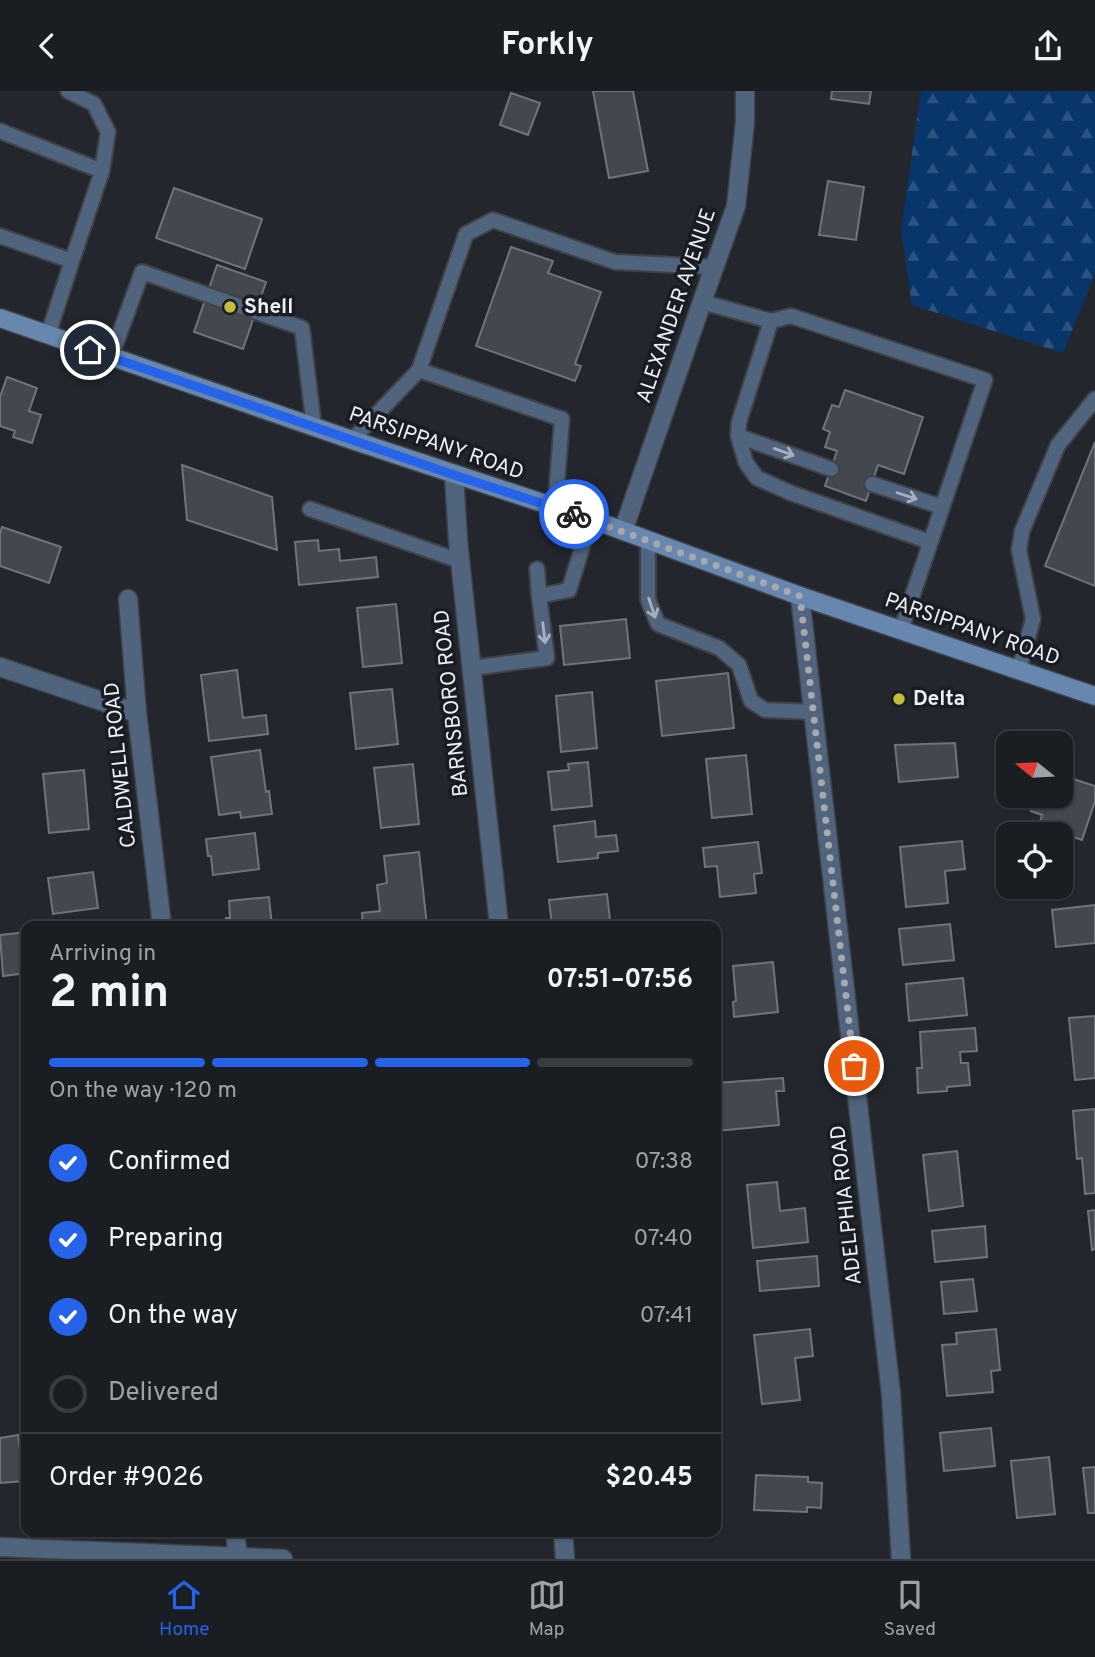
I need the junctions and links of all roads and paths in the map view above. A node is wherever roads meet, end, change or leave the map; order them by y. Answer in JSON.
{"nodes":[{"id":1,"x":68,"y":91,"type":"edge"},
{"id":2,"x":745,"y":91,"type":"edge"},
{"id":3,"x":0,"y":131,"type":"edge"},
{"id":4,"x":102,"y":171,"type":"junction"},
{"id":5,"x":0,"y":236,"type":"edge"},
{"id":6,"x":72,"y":261,"type":"junction"},
{"id":7,"x":715,"y":267,"type":"junction"},
{"id":8,"x":702,"y":302,"type":"junction"},
{"id":9,"x":0,"y":318,"type":"edge"},
{"id":10,"x":771,"y":321,"type":"junction"},
{"id":11,"x":48,"y":335,"type":"junction"},
{"id":12,"x":111,"y":357,"type":"junction"},
{"id":13,"x":419,"y":370,"type":"junction"},
{"id":14,"x":1095,"y":399,"type":"edge"},
{"id":15,"x":314,"y":427,"type":"junction"},
{"id":16,"x":738,"y":436,"type":"junction"},
{"id":17,"x":352,"y":440,"type":"junction"},
{"id":18,"x":831,"y":469,"type":"dead end"},
{"id":19,"x":454,"y":475,"type":"junction"},
{"id":20,"x":872,"y":484,"type":"dead end"},
{"id":21,"x":942,"y":507,"type":"junction"},
{"id":22,"x":555,"y":508,"type":"junction"},
{"id":23,"x":310,"y":509,"type":"dead end"},
{"id":24,"x":591,"y":519,"type":"junction"},
{"id":25,"x":623,"y":531,"type":"junction"},
{"id":26,"x":648,"y":540,"type":"junction"},
{"id":27,"x":930,"y":542,"type":"junction"},
{"id":28,"x":460,"y":561,"type":"junction"},
{"id":29,"x":537,"y":569,"type":"dead end"},
{"id":30,"x":540,"y":596,"type":"junction"},
{"id":31,"x":800,"y":596,"type":"junction"},
{"id":32,"x":128,"y":599,"type":"dead end"},
{"id":33,"x":901,"y":629,"type":"junction"},
{"id":34,"x":0,"y":667,"type":"edge"},
{"id":35,"x":472,"y":668,"type":"junction"},
{"id":36,"x":1019,"y":670,"type":"junction"},
{"id":37,"x":1095,"y":696,"type":"edge"},
{"id":38,"x":814,"y":712,"type":"junction"},
{"id":39,"x":137,"y":713,"type":"junction"},
{"id":40,"x":161,"y":921,"type":"edge"},
{"id":41,"x":498,"y":921,"type":"edge"},
{"id":42,"x":235,"y":1537,"type":"edge"},
{"id":43,"x":563,"y":1537,"type":"edge"},
{"id":44,"x":0,"y":1547,"type":"edge"},
{"id":45,"x":238,"y":1557,"type":"edge"},
{"id":46,"x":283,"y":1559,"type":"edge"},
{"id":47,"x":565,"y":1559,"type":"edge"},
{"id":48,"x":901,"y":1559,"type":"edge"}],
"edges":[{"from":1,"to":4,"type":"lane"},
{"from":2,"to":7,"type":"street","name":"ALEXANDER AVENUE"},
{"from":3,"to":4,"type":"lane"},
{"from":4,"to":6,"type":"lane"},
{"from":5,"to":6,"type":"lane"},
{"from":6,"to":11,"type":"lane"},
{"from":7,"to":8,"type":"street","name":"ALEXANDER AVENUE"},
{"from":7,"to":13,"type":"lane"},
{"from":8,"to":10,"type":"lane"},
{"from":8,"to":25,"type":"street","name":"ALEXANDER AVENUE"},
{"from":9,"to":11,"type":"main road","name":"PARSIPPANY ROAD"},
{"from":10,"to":16,"type":"lane"},
{"from":10,"to":21,"type":"lane"},
{"from":11,"to":12,"type":"main road","name":"PARSIPPANY ROAD"},
{"from":12,"to":15,"type":"main road","name":"PARSIPPANY ROAD"},
{"from":12,"to":15,"type":"lane"},
{"from":13,"to":17,"type":"lane"},
{"from":13,"to":22,"type":"lane"},
{"from":14,"to":36,"type":"lane"},
{"from":15,"to":17,"type":"main road","name":"PARSIPPANY ROAD"},
{"from":16,"to":18,"type":"lane","one_way":true},
{"from":16,"to":27,"type":"lane"},
{"from":17,"to":19,"type":"main road","name":"PARSIPPANY ROAD"},
{"from":19,"to":22,"type":"main road","name":"PARSIPPANY ROAD"},
{"from":19,"to":28,"type":"street","name":"BARNSBORO ROAD"},
{"from":20,"to":21,"type":"lane","one_way":true},
{"from":21,"to":27,"type":"lane"},
{"from":22,"to":24,"type":"main road","name":"PARSIPPANY ROAD"},
{"from":23,"to":28,"type":"lane"},
{"from":24,"to":25,"type":"main road","name":"PARSIPPANY ROAD"},
{"from":24,"to":30,"type":"lane"},
{"from":25,"to":26,"type":"main road","name":"PARSIPPANY ROAD"},
{"from":26,"to":31,"type":"main road","name":"PARSIPPANY ROAD"},
{"from":26,"to":38,"type":"lane","one_way":true},
{"from":27,"to":33,"type":"lane"},
{"from":28,"to":35,"type":"street","name":"BARNSBORO ROAD"},
{"from":29,"to":30,"type":"lane"},
{"from":30,"to":35,"type":"lane","one_way":true},
{"from":31,"to":33,"type":"main road","name":"PARSIPPANY ROAD"},
{"from":31,"to":38,"type":"street","name":"ADELPHIA ROAD"},
{"from":32,"to":39,"type":"street","name":"CALDWELL ROAD"},
{"from":33,"to":36,"type":"main road","name":"PARSIPPANY ROAD"},
{"from":34,"to":39,"type":"street"},
{"from":35,"to":41,"type":"street","name":"BARNSBORO ROAD"},
{"from":36,"to":37,"type":"main road","name":"PARSIPPANY ROAD"},
{"from":38,"to":48,"type":"street","name":"ADELPHIA ROAD"},
{"from":39,"to":40,"type":"street","name":"CALDWELL ROAD"},
{"from":42,"to":45,"type":"street"},
{"from":43,"to":47,"type":"street"},
{"from":44,"to":45,"type":"street"},
{"from":45,"to":46,"type":"street"}]}
